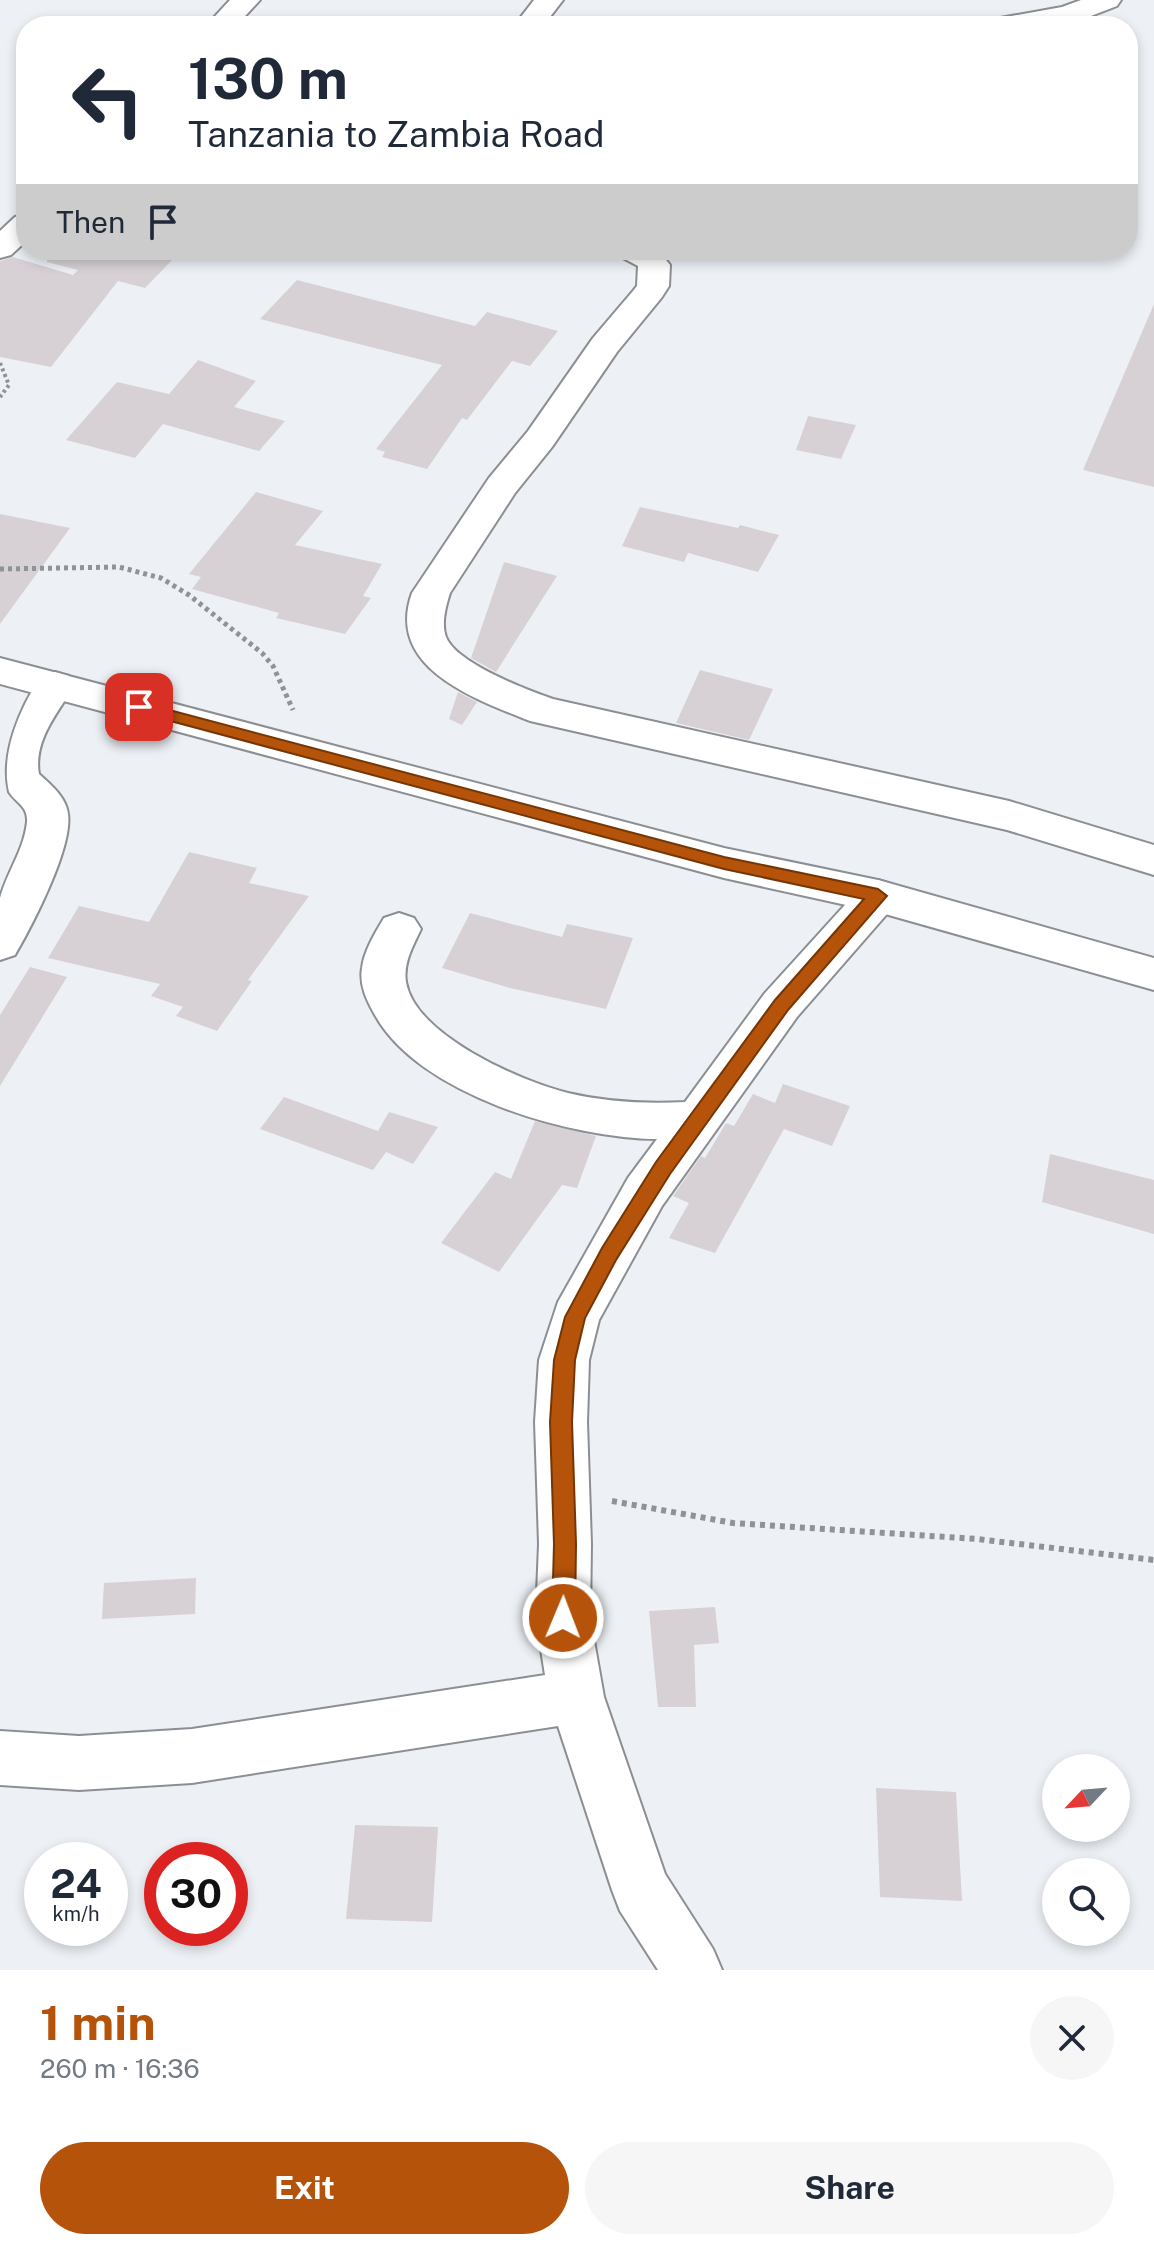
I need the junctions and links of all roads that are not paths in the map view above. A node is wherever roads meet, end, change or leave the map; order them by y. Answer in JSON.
{"nodes":[{"id":1,"x":246,"y":0,"type":"edge"},
{"id":2,"x":549,"y":0,"type":"edge"},
{"id":3,"x":1107,"y":0,"type":"edge"},
{"id":4,"x":230,"y":16,"type":"edge"},
{"id":5,"x":536,"y":16,"type":"edge"},
{"id":6,"x":1062,"y":16,"type":"edge"},
{"id":7,"x":16,"y":233,"type":"edge"},
{"id":8,"x":0,"y":248,"type":"edge"},
{"id":9,"x":650,"y":260,"type":"edge"},
{"id":10,"x":0,"y":671,"type":"edge"},
{"id":11,"x":55,"y":685,"type":"junction"},
{"id":12,"x":1154,"y":860,"type":"edge"},
{"id":13,"x":878,"y":896,"type":"junction"},
{"id":14,"x":399,"y":929,"type":"dead end"},
{"id":15,"x":0,"y":944,"type":"edge"},
{"id":16,"x":1154,"y":974,"type":"edge"},
{"id":17,"x":698,"y":1120,"type":"junction"},
{"id":18,"x":576,"y":1697,"type":"junction"},
{"id":19,"x":0,"y":1758,"type":"edge"},
{"id":20,"x":692,"y":1970,"type":"edge"}],
"edges":[{"from":1,"to":4,"type":"main road"},
{"from":2,"to":5,"type":"main road"},
{"from":3,"to":6,"type":"main road"},
{"from":7,"to":8,"type":"main road"},
{"from":9,"to":12,"type":"main road"},
{"from":10,"to":11,"type":"main road"},
{"from":11,"to":13,"type":"main road"},
{"from":11,"to":15,"type":"main road"},
{"from":13,"to":16,"type":"main road"},
{"from":13,"to":17,"type":"main road"},
{"from":14,"to":17,"type":"main road"},
{"from":17,"to":18,"type":"main road"},
{"from":18,"to":19,"type":"main road"},
{"from":18,"to":20,"type":"main road"}]}
